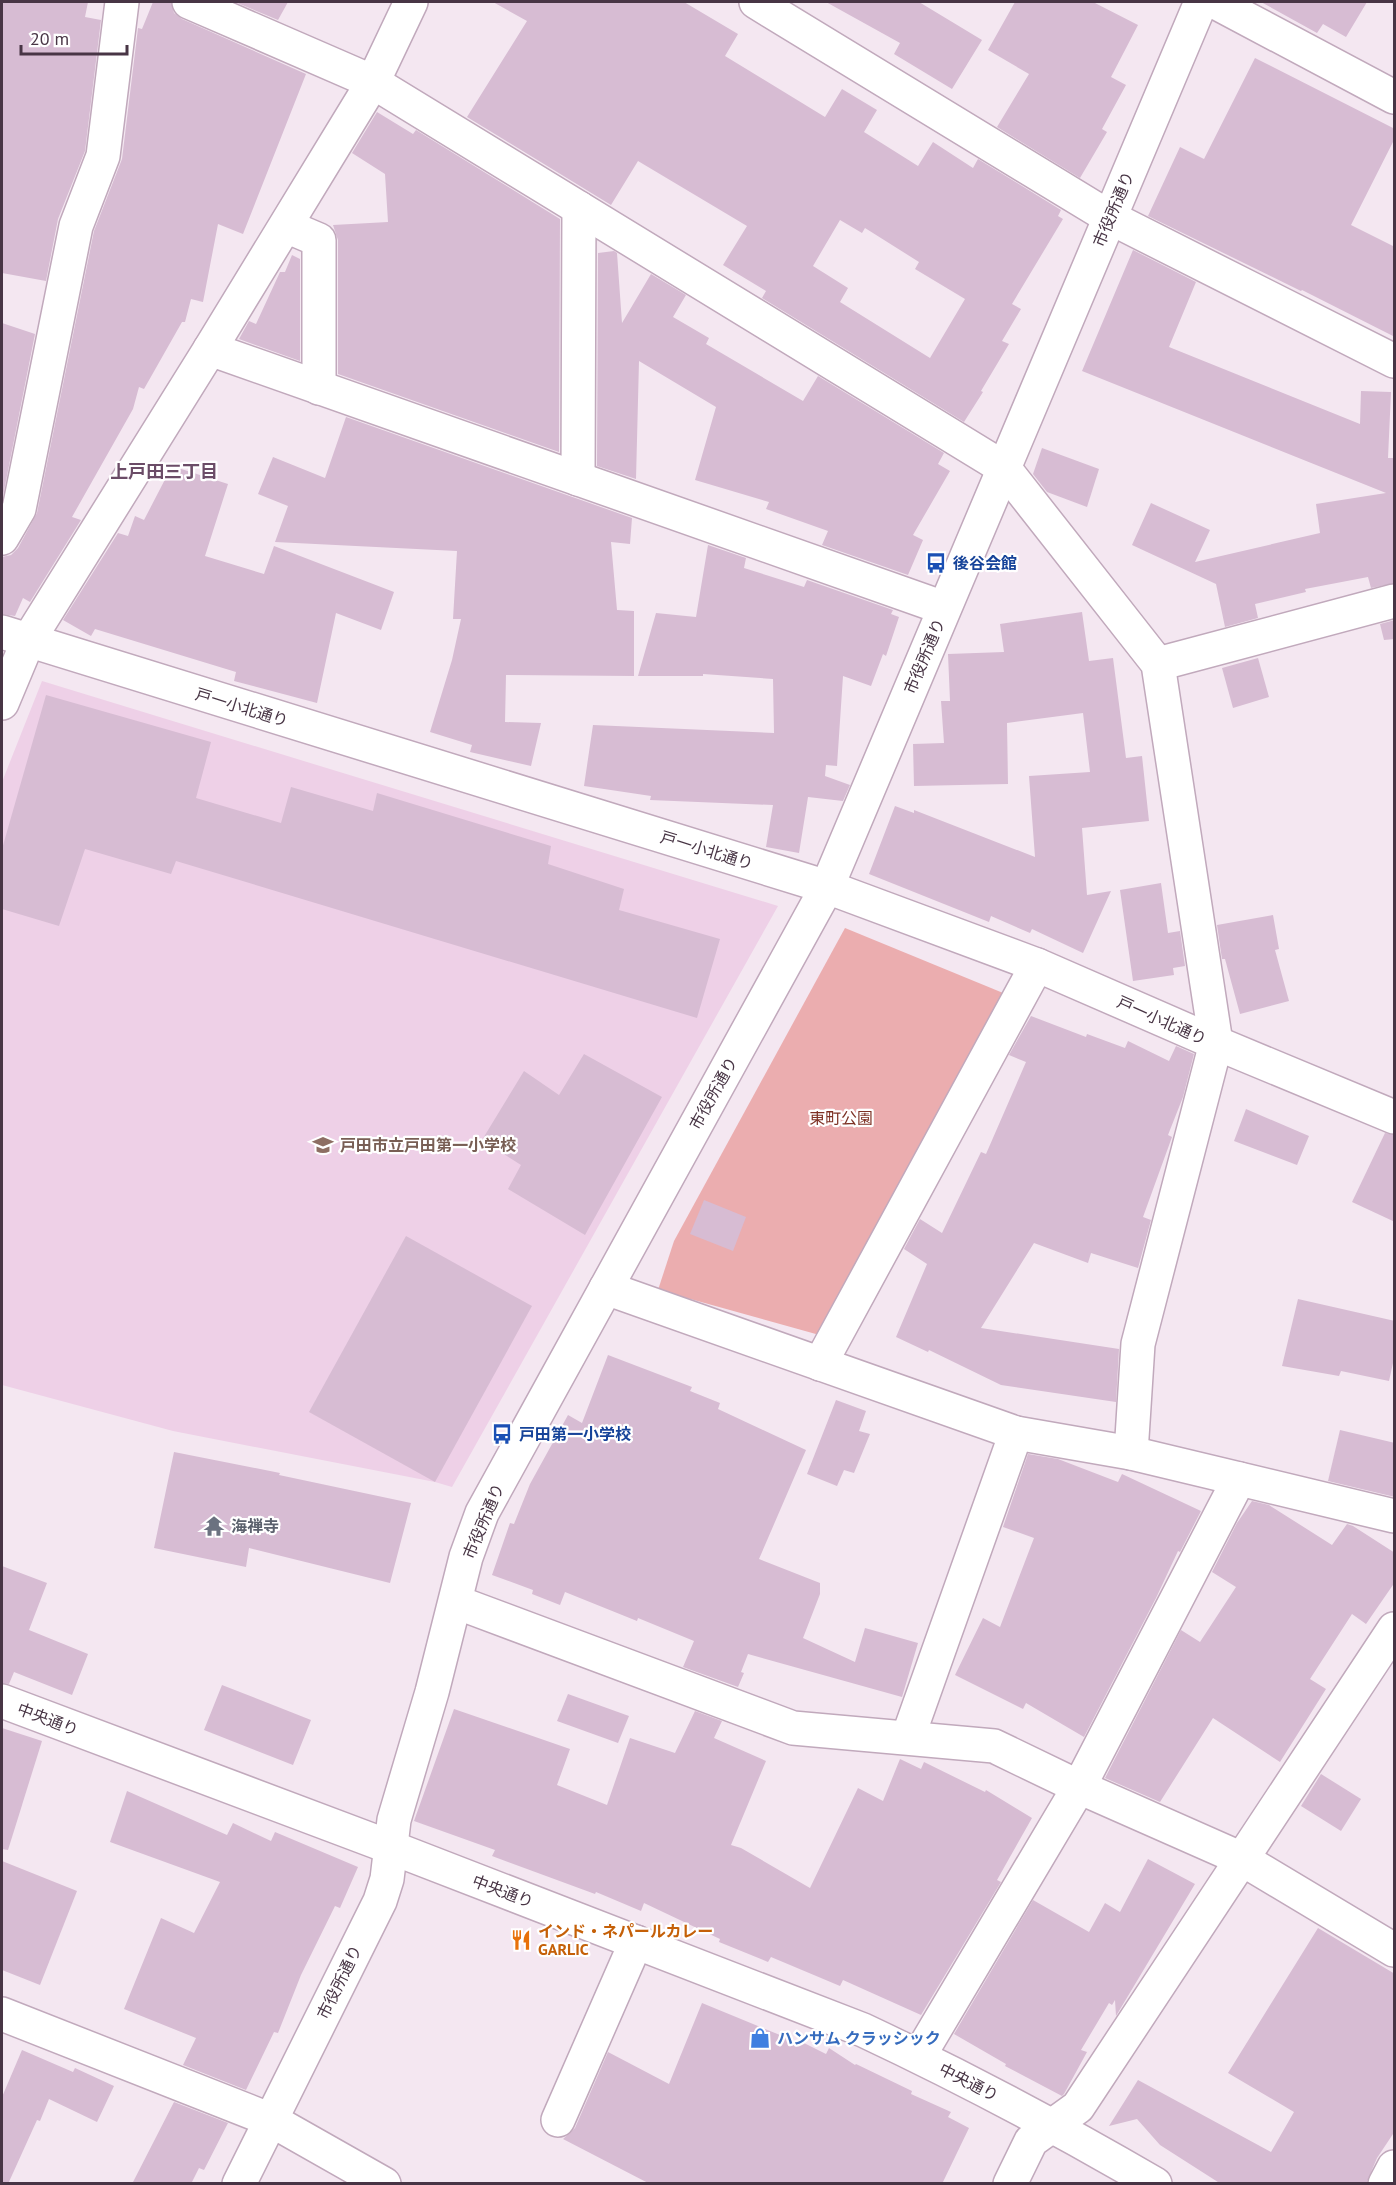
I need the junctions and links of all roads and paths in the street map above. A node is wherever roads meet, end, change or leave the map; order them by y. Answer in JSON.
{"nodes":[{"id":1,"x":122,"y":2,"type":"edge"},
{"id":2,"x":189,"y":2,"type":"edge"},
{"id":3,"x":411,"y":2,"type":"edge"},
{"id":4,"x":756,"y":2,"type":"edge"},
{"id":5,"x":1200,"y":2,"type":"edge"},
{"id":6,"x":1215,"y":2,"type":"edge"},
{"id":7,"x":373,"y":82,"type":"junction"},
{"id":8,"x":1395,"y":96,"type":"edge"},
{"id":9,"x":579,"y":208,"type":"junction"},
{"id":10,"x":1109,"y":217,"type":"junction"},
{"id":11,"x":286,"y":226,"type":"junction"},
{"id":12,"x":210,"y":349,"type":"junction"},
{"id":13,"x":1395,"y":362,"type":"edge"},
{"id":14,"x":320,"y":388,"type":"junction"},
{"id":15,"x":1004,"y":468,"type":"junction"},
{"id":16,"x":578,"y":479,"type":"junction"},
{"id":17,"x":2,"y":538,"type":"edge"},
{"id":18,"x":1395,"y":601,"type":"edge"},
{"id":19,"x":944,"y":608,"type":"junction"},
{"id":20,"x":15,"y":636,"type":"edge"},
{"id":21,"x":1158,"y":664,"type":"junction"},
{"id":22,"x":2,"y":704,"type":"edge"},
{"id":23,"x":827,"y":887,"type":"junction"},
{"id":24,"x":1037,"y":965,"type":"junction"},
{"id":25,"x":1216,"y":1043,"type":"junction"},
{"id":26,"x":1395,"y":1117,"type":"edge"},
{"id":27,"x":606,"y":1288,"type":"junction"},
{"id":28,"x":820,"y":1364,"type":"junction"},
{"id":29,"x":1016,"y":1433,"type":"junction"},
{"id":30,"x":1131,"y":1453,"type":"junction"},
{"id":31,"x":1239,"y":1479,"type":"junction"},
{"id":32,"x":1395,"y":1516,"type":"edge"},
{"id":33,"x":456,"y":1602,"type":"junction"},
{"id":34,"x":1395,"y":1629,"type":"edge"},
{"id":35,"x":2,"y":1701,"type":"edge"},
{"id":36,"x":908,"y":1737,"type":"junction"},
{"id":37,"x":1079,"y":1787,"type":"junction"},
{"id":38,"x":390,"y":1847,"type":"junction"},
{"id":39,"x":1242,"y":1859,"type":"junction"},
{"id":40,"x":636,"y":1942,"type":"junction"},
{"id":41,"x":1395,"y":1950,"type":"edge"},
{"id":42,"x":2,"y":2014,"type":"edge"},
{"id":43,"x":919,"y":2056,"type":"junction"},
{"id":44,"x":271,"y":2120,"type":"junction"},
{"id":45,"x":558,"y":2120,"type":"dead end"},
{"id":46,"x":1054,"y":2125,"type":"junction"},
{"id":47,"x":1395,"y":2167,"type":"edge"},
{"id":48,"x":239,"y":2184,"type":"edge"},
{"id":49,"x":384,"y":2184,"type":"edge"},
{"id":50,"x":1010,"y":2184,"type":"edge"},
{"id":51,"x":1155,"y":2184,"type":"edge"},
{"id":52,"x":1385,"y":2184,"type":"edge"}],
"edges":[{"from":1,"to":17,"type":"street"},
{"from":2,"to":7,"type":"street"},
{"from":3,"to":7,"type":"street"},
{"from":4,"to":10,"type":"street"},
{"from":5,"to":10,"type":"street","name":"市役所通り"},
{"from":6,"to":8,"type":"street"},
{"from":7,"to":9,"type":"street"},
{"from":7,"to":11,"type":"street"},
{"from":9,"to":15,"type":"street"},
{"from":9,"to":16,"type":"street"},
{"from":10,"to":13,"type":"street"},
{"from":10,"to":15,"type":"street","name":"市役所通り"},
{"from":11,"to":12,"type":"street"},
{"from":11,"to":14,"type":"street"},
{"from":12,"to":14,"type":"street"},
{"from":12,"to":20,"type":"street"},
{"from":14,"to":16,"type":"street"},
{"from":15,"to":19,"type":"street","name":"市役所通り"},
{"from":15,"to":21,"type":"street"},
{"from":16,"to":19,"type":"street"},
{"from":18,"to":21,"type":"street"},
{"from":19,"to":23,"type":"street","name":"市役所通り"},
{"from":20,"to":22,"type":"street"},
{"from":20,"to":23,"type":"street","name":"戸一小北通り"},
{"from":21,"to":25,"type":"street"},
{"from":23,"to":24,"type":"street","name":"戸一小北通り"},
{"from":23,"to":27,"type":"street","name":"市役所通り"},
{"from":24,"to":25,"type":"street","name":"戸一小北通り"},
{"from":24,"to":28,"type":"street"},
{"from":25,"to":26,"type":"street","name":"戸一小北通り"},
{"from":25,"to":30,"type":"street"},
{"from":27,"to":28,"type":"street"},
{"from":27,"to":33,"type":"street","name":"市役所通り"},
{"from":28,"to":29,"type":"street"},
{"from":29,"to":30,"type":"street"},
{"from":29,"to":36,"type":"street"},
{"from":30,"to":31,"type":"street"},
{"from":31,"to":32,"type":"street"},
{"from":31,"to":37,"type":"street"},
{"from":33,"to":36,"type":"street"},
{"from":33,"to":38,"type":"street","name":"市役所通り"},
{"from":34,"to":39,"type":"street"},
{"from":35,"to":38,"type":"street","name":"中央通り"},
{"from":36,"to":37,"type":"street"},
{"from":37,"to":39,"type":"street"},
{"from":37,"to":43,"type":"street"},
{"from":38,"to":40,"type":"street","name":"中央通り"},
{"from":38,"to":44,"type":"street","name":"市役所通り"},
{"from":39,"to":41,"type":"street"},
{"from":39,"to":46,"type":"street"},
{"from":40,"to":43,"type":"street","name":"中央通り"},
{"from":40,"to":45,"type":"street"},
{"from":42,"to":44,"type":"street"},
{"from":43,"to":46,"type":"street","name":"中央通り"},
{"from":44,"to":48,"type":"street","name":"市役所通り"},
{"from":44,"to":49,"type":"street"},
{"from":46,"to":50,"type":"street"},
{"from":46,"to":51,"type":"street","name":"中央通り"},
{"from":47,"to":52,"type":"street"}]}
